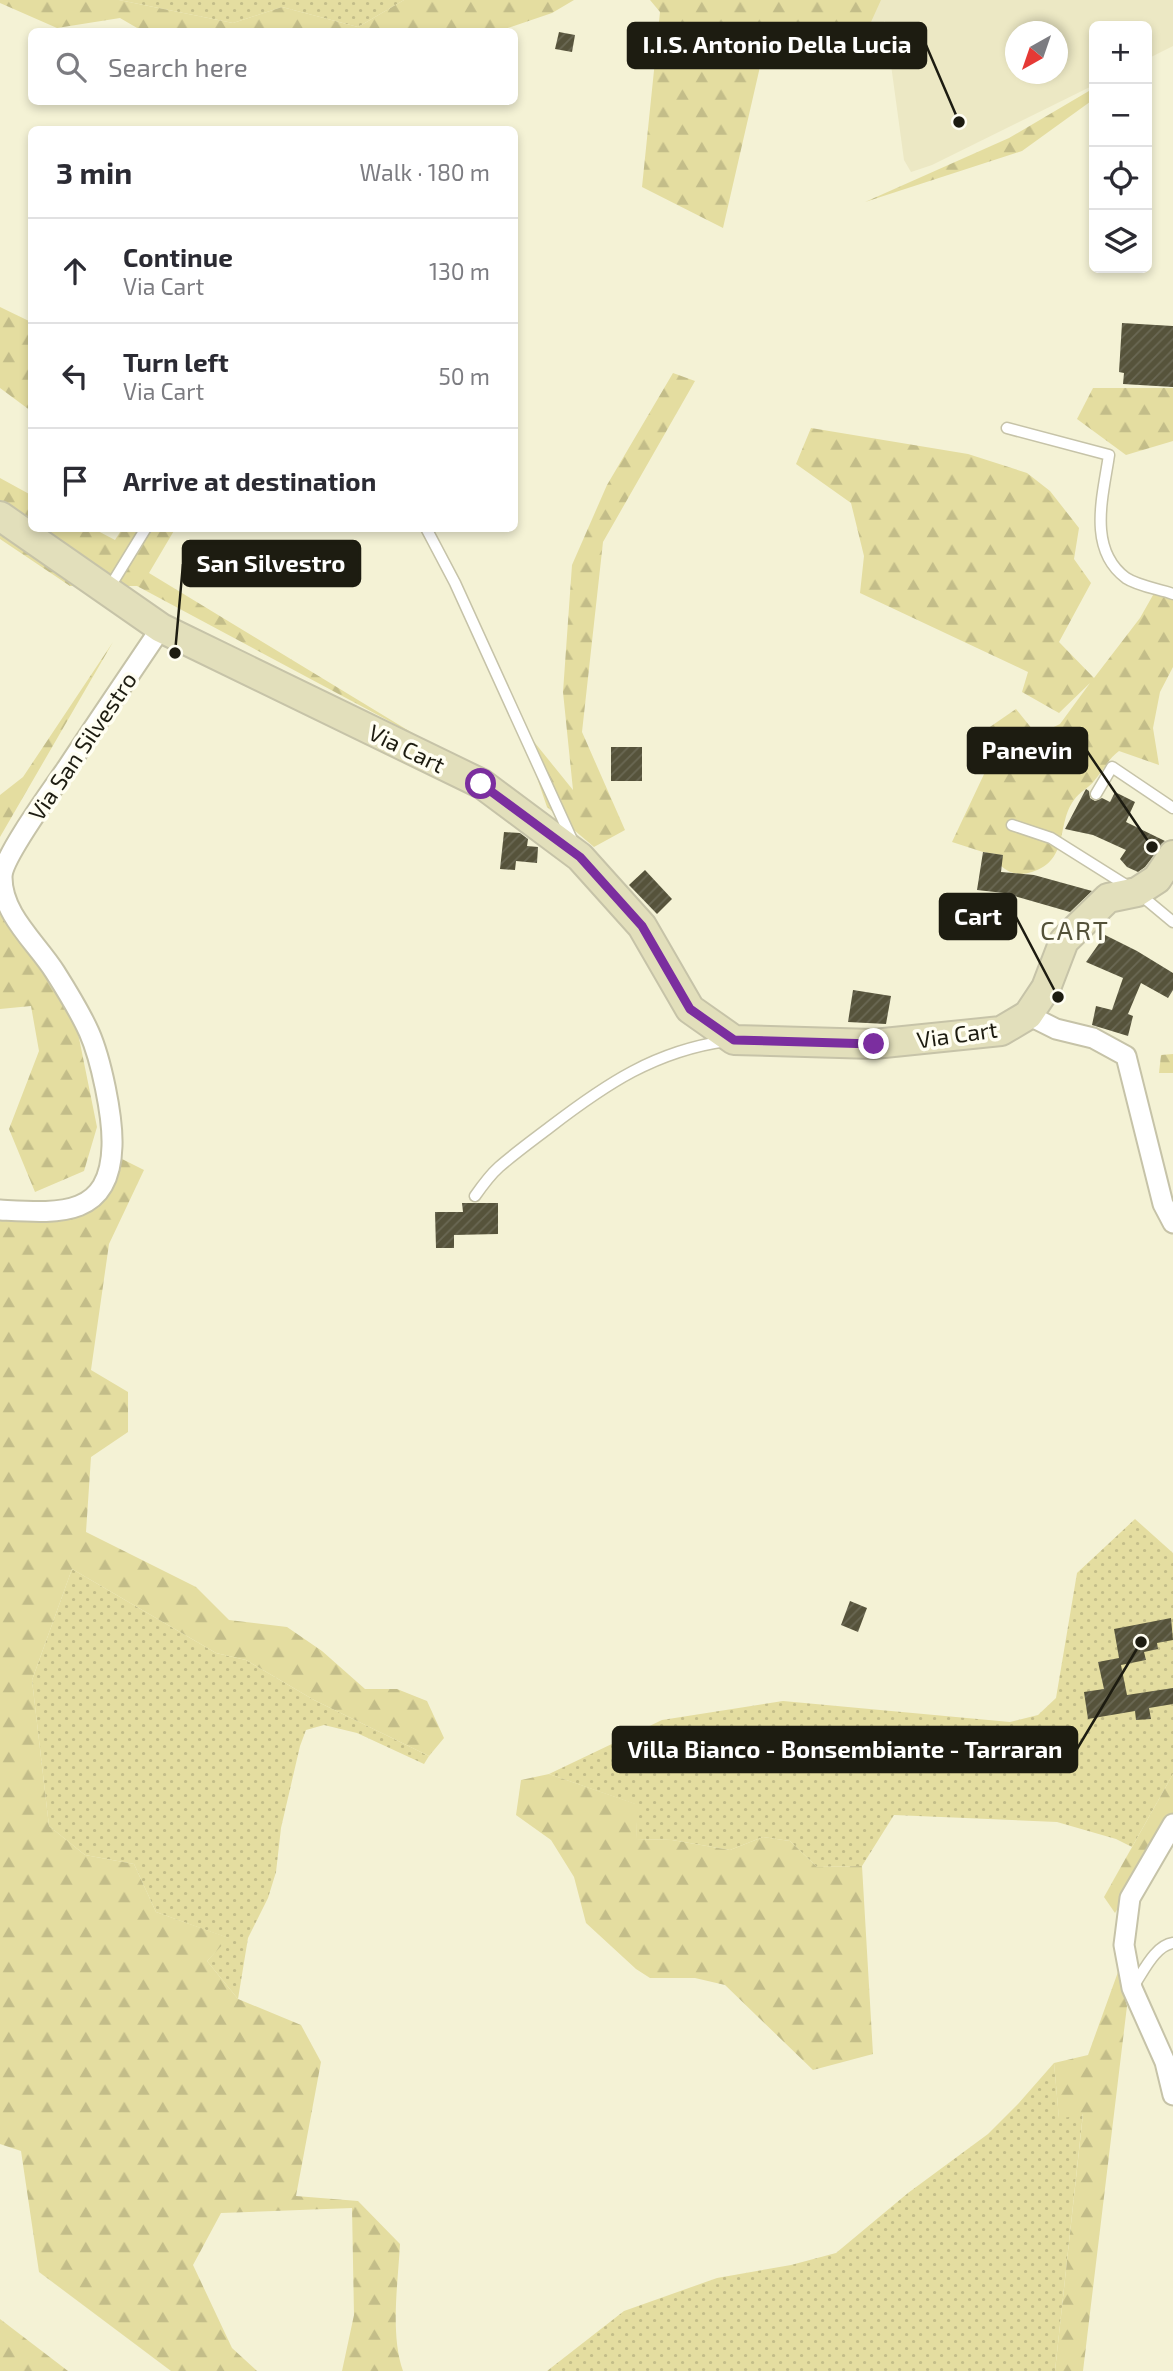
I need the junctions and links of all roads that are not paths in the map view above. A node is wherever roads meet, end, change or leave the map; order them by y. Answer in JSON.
{"nodes":[{"id":1,"x":1007,"y":428,"type":"dead end"},
{"id":2,"x":0,"y":516,"type":"edge"},
{"id":3,"x":143,"y":532,"type":"edge"},
{"id":4,"x":428,"y":532,"type":"edge"},
{"id":5,"x":107,"y":590,"type":"junction"},
{"id":6,"x":1173,"y":594,"type":"edge"},
{"id":7,"x":161,"y":628,"type":"junction"},
{"id":8,"x":1096,"y":794,"type":"dead end"},
{"id":9,"x":1173,"y":808,"type":"edge"},
{"id":10,"x":1013,"y":825,"type":"dead end"},
{"id":11,"x":1173,"y":855,"type":"edge"},
{"id":12,"x":580,"y":857,"type":"junction"},
{"id":13,"x":1137,"y":892,"type":"junction"},
{"id":14,"x":1173,"y":922,"type":"edge"},
{"id":15,"x":1028,"y":1015,"type":"junction"},
{"id":16,"x":734,"y":1040,"type":"junction"},
{"id":17,"x":475,"y":1196,"type":"dead end"},
{"id":18,"x":0,"y":1210,"type":"edge"},
{"id":19,"x":1173,"y":1223,"type":"edge"},
{"id":20,"x":1173,"y":1824,"type":"edge"},
{"id":21,"x":1173,"y":1943,"type":"edge"},
{"id":22,"x":1132,"y":1989,"type":"junction"},
{"id":23,"x":1173,"y":2095,"type":"edge"}],
"edges":[{"from":1,"to":6,"type":"lane"},
{"from":2,"to":5,"type":"street","name":"Via Cart"},
{"from":3,"to":5,"type":"lane"},
{"from":4,"to":12,"type":"lane"},
{"from":5,"to":7,"type":"street","name":"Via Cart"},
{"from":7,"to":12,"type":"street","name":"Via Cart"},
{"from":7,"to":18,"type":"street","name":"Via San Silvestro"},
{"from":8,"to":9,"type":"lane"},
{"from":10,"to":13,"type":"lane"},
{"from":11,"to":13,"type":"street","name":"Via Cart"},
{"from":12,"to":16,"type":"street","name":"Via Cart"},
{"from":13,"to":14,"type":"lane"},
{"from":13,"to":15,"type":"street","name":"Via Cart"},
{"from":15,"to":16,"type":"street","name":"Via Cart"},
{"from":15,"to":19,"type":"street"},
{"from":16,"to":17,"type":"lane"},
{"from":20,"to":22,"type":"street"},
{"from":21,"to":22,"type":"lane"},
{"from":22,"to":23,"type":"street"}]}
